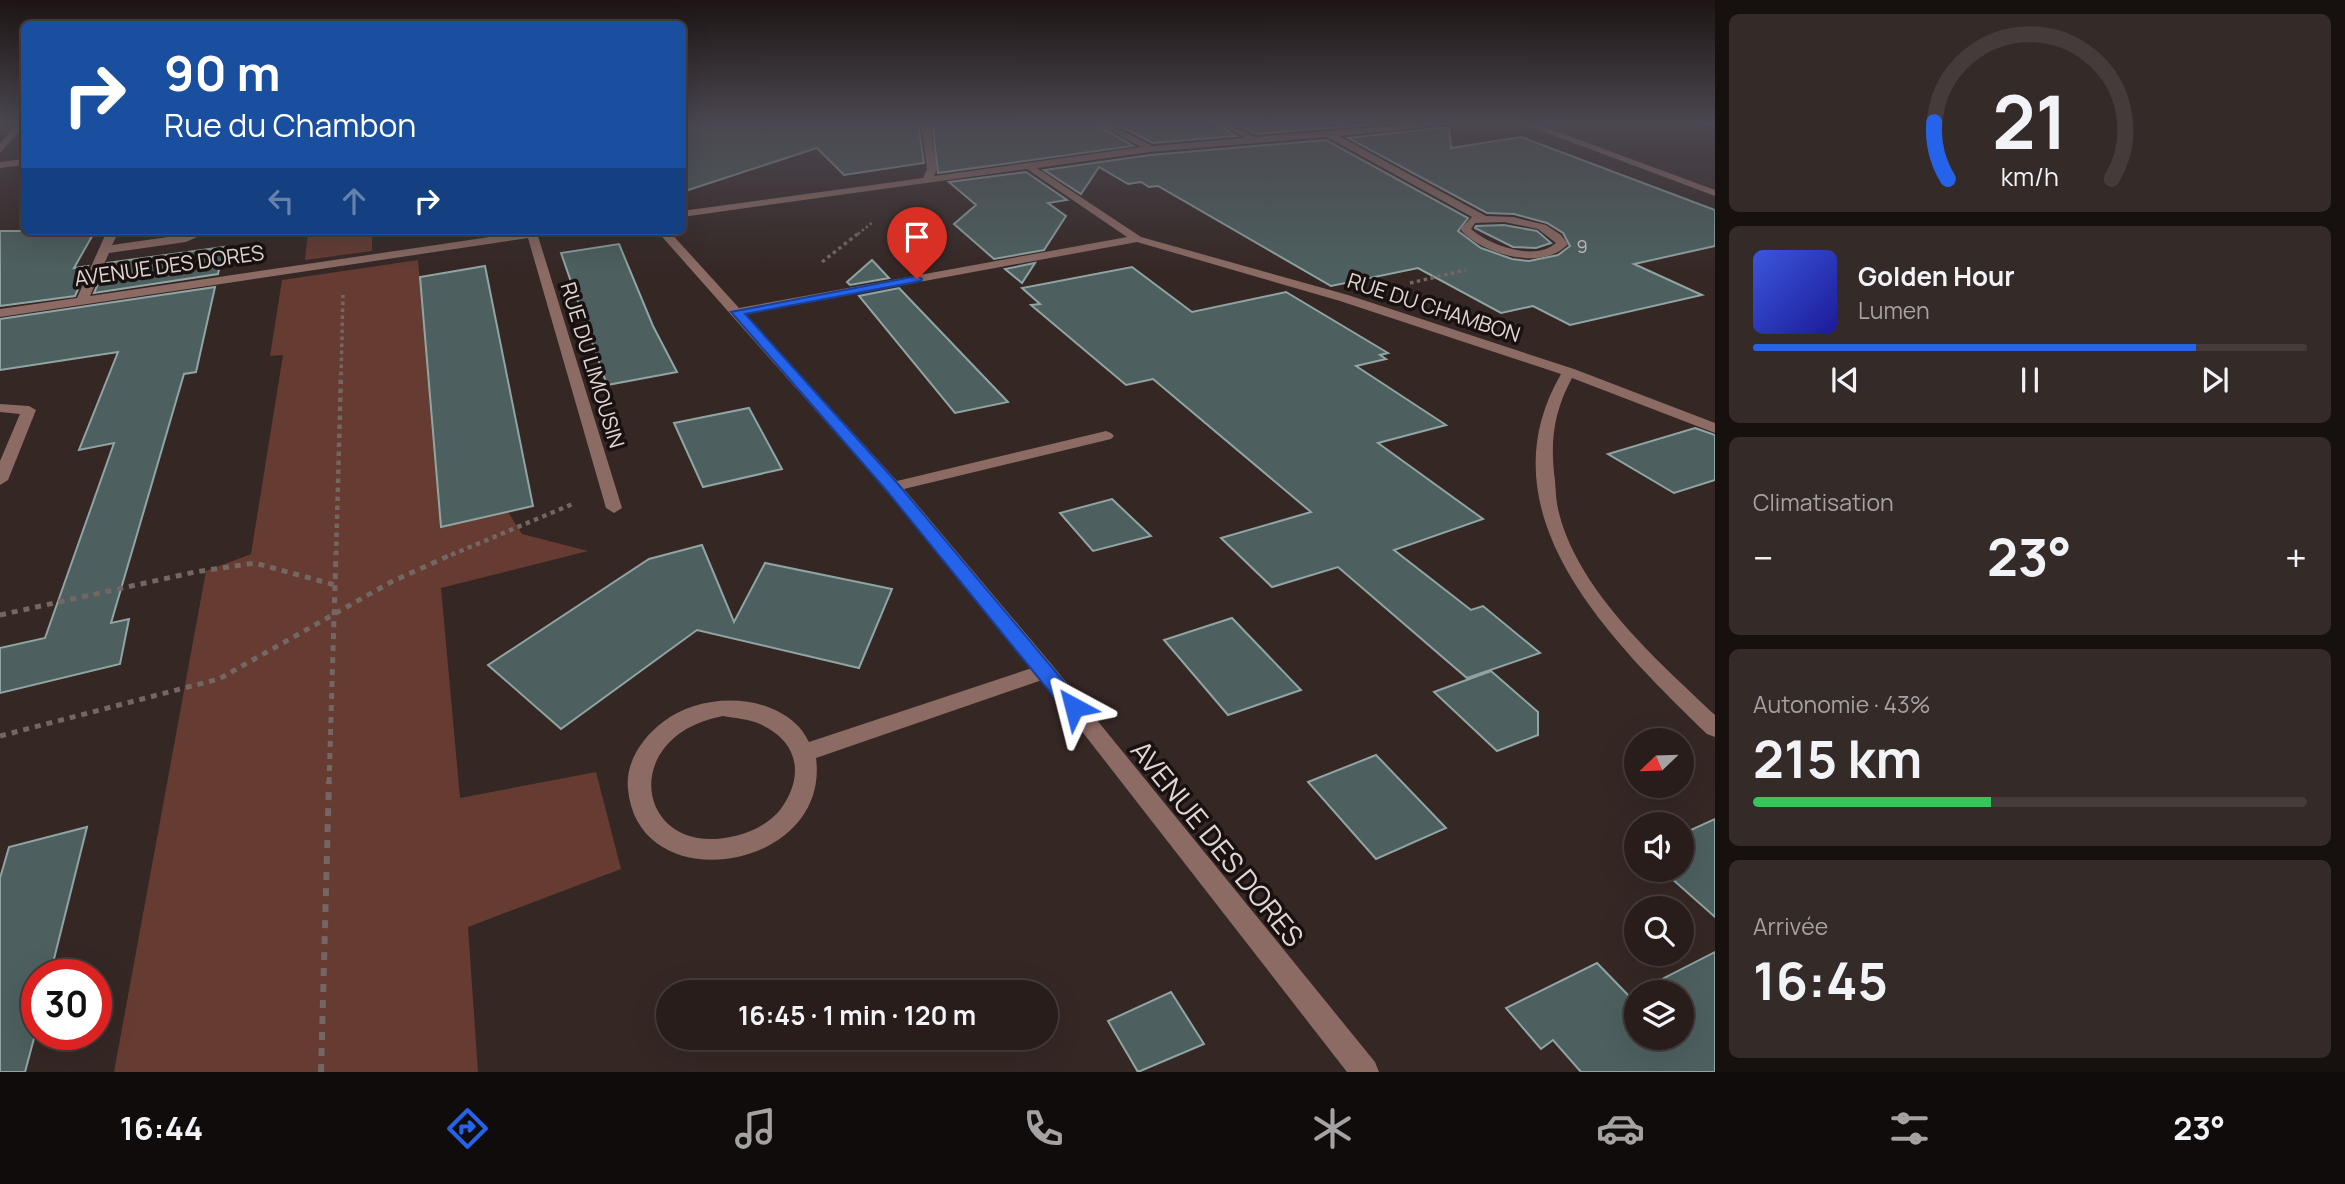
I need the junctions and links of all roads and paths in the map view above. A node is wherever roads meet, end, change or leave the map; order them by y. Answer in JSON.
{"nodes":[{"id":1,"x":931,"y":172,"type":"edge"},
{"id":2,"x":973,"y":172,"type":"edge"},
{"id":3,"x":1037,"y":172,"type":"edge"},
{"id":4,"x":1398,"y":172,"type":"edge"},
{"id":5,"x":1658,"y":172,"type":"edge"},
{"id":6,"x":928,"y":178,"type":"junction"},
{"id":7,"x":1715,"y":193,"type":"edge"},
{"id":8,"x":686,"y":213,"type":"edge"},
{"id":9,"x":1482,"y":218,"type":"junction"},
{"id":10,"x":111,"y":235,"type":"edge"},
{"id":11,"x":195,"y":235,"type":"edge"},
{"id":12,"x":525,"y":235,"type":"edge"},
{"id":13,"x":532,"y":235,"type":"edge"},
{"id":14,"x":667,"y":235,"type":"edge"},
{"id":15,"x":1137,"y":239,"type":"junction"},
{"id":16,"x":104,"y":250,"type":"junction"},
{"id":17,"x":1507,"y":251,"type":"junction"},
{"id":18,"x":344,"y":262,"type":"junction"},
{"id":19,"x":819,"y":265,"type":"dead end"},
{"id":20,"x":1409,"y":283,"type":"dead end"},
{"id":21,"x":82,"y":301,"type":"junction"},
{"id":22,"x":737,"y":312,"type":"junction"},
{"id":23,"x":0,"y":313,"type":"edge"},
{"id":24,"x":1569,"y":372,"type":"junction"},
{"id":25,"x":0,"y":408,"type":"edge"},
{"id":26,"x":1715,"y":428,"type":"edge"},
{"id":27,"x":1106,"y":436,"type":"dead end"},
{"id":28,"x":0,"y":480,"type":"edge"},
{"id":29,"x":892,"y":487,"type":"junction"},
{"id":30,"x":609,"y":492,"type":"junction"},
{"id":31,"x":614,"y":508,"type":"dead end"},
{"id":32,"x":335,"y":585,"type":"junction"},
{"id":33,"x":334,"y":614,"type":"junction"},
{"id":34,"x":0,"y":615,"type":"edge"},
{"id":35,"x":1046,"y":671,"type":"junction"},
{"id":36,"x":1715,"y":727,"type":"edge"},
{"id":37,"x":0,"y":736,"type":"edge"},
{"id":38,"x":805,"y":752,"type":"junction"},
{"id":39,"x":321,"y":1072,"type":"edge"},
{"id":40,"x":1365,"y":1072,"type":"edge"}],
"edges":[{"from":1,"to":6,"type":"street"},
{"from":2,"to":6,"type":"street"},
{"from":3,"to":15,"type":"street","name":"RUE DU CHAMBON"},
{"from":4,"to":9,"type":"street"},
{"from":5,"to":7,"type":"street"},
{"from":6,"to":8,"type":"street"},
{"from":6,"to":19,"type":"path"},
{"from":9,"to":17,"type":"street"},
{"from":9,"to":17,"type":"street"},
{"from":10,"to":16,"type":"street"},
{"from":11,"to":16,"type":"street"},
{"from":12,"to":18,"type":"street","name":"AVENUE DES DORES"},
{"from":13,"to":30,"type":"street","name":"RUE DU LIMOUSIN"},
{"from":14,"to":22,"type":"street","name":"AVENUE DES DORES"},
{"from":15,"to":22,"type":"street","name":"RUE DU CHAMBON"},
{"from":15,"to":24,"type":"street","name":"RUE DU CHAMBON"},
{"from":16,"to":21,"type":"street"},
{"from":17,"to":20,"type":"path"},
{"from":18,"to":21,"type":"street","name":"AVENUE DES DORES"},
{"from":18,"to":32,"type":"path"},
{"from":21,"to":23,"type":"street","name":"AVENUE DES DORES"},
{"from":22,"to":29,"type":"street","name":"AVENUE DES DORES"},
{"from":24,"to":26,"type":"street","name":"RUE DU CHAMBON"},
{"from":24,"to":36,"type":"street"},
{"from":25,"to":28,"type":"street"},
{"from":27,"to":29,"type":"street"},
{"from":29,"to":35,"type":"street","name":"AVENUE DES DORES"},
{"from":30,"to":31,"type":"street","name":"RUE DU LIMOUSIN"},
{"from":30,"to":33,"type":"path"},
{"from":32,"to":33,"type":"path"},
{"from":32,"to":34,"type":"path"},
{"from":33,"to":37,"type":"path"},
{"from":33,"to":39,"type":"path"},
{"from":35,"to":38,"type":"street"},
{"from":35,"to":40,"type":"street","name":"AVENUE DES DORES"},
{"from":38,"to":38,"type":"street"}]}
